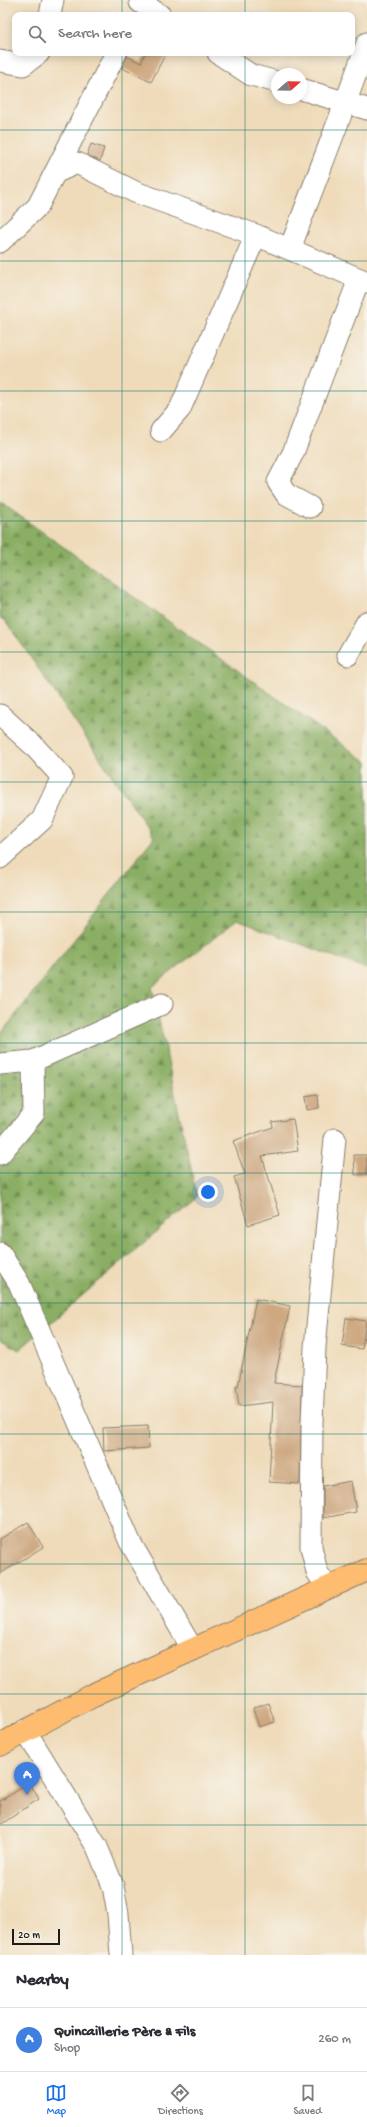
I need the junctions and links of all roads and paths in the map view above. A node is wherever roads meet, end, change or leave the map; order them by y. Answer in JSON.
{"nodes":[{"id":1,"x":53,"y":0,"type":"edge"},
{"id":2,"x":138,"y":6,"type":"edge"},
{"id":3,"x":51,"y":12,"type":"edge"},
{"id":4,"x":153,"y":12,"type":"edge"},
{"id":5,"x":367,"y":43,"type":"edge"},
{"id":6,"x":35,"y":56,"type":"edge"},
{"id":7,"x":115,"y":56,"type":"edge"},
{"id":8,"x":222,"y":56,"type":"edge"},
{"id":9,"x":0,"y":61,"type":"edge"},
{"id":10,"x":271,"y":80,"type":"edge"},
{"id":11,"x":307,"y":91,"type":"edge"},
{"id":12,"x":347,"y":102,"type":"junction"},
{"id":13,"x":367,"y":109,"type":"edge"},
{"id":14,"x":57,"y":172,"type":"junction"},
{"id":15,"x":256,"y":235,"type":"junction"},
{"id":16,"x":0,"y":242,"type":"edge"},
{"id":17,"x":290,"y":250,"type":"junction"},
{"id":18,"x":363,"y":281,"type":"edge"},
{"id":19,"x":161,"y":431,"type":"dead end"},
{"id":20,"x":310,"y":507,"type":"dead end"},
{"id":21,"x":367,"y":622,"type":"edge"},
{"id":22,"x":348,"y":655,"type":"dead end"},
{"id":23,"x":0,"y":715,"type":"edge"},
{"id":24,"x":0,"y":858,"type":"edge"},
{"id":25,"x":162,"y":1004,"type":"dead end"},
{"id":26,"x":33,"y":1061,"type":"junction"},
{"id":27,"x":0,"y":1064,"type":"edge"},
{"id":28,"x":334,"y":1139,"type":"dead end"},
{"id":29,"x":0,"y":1154,"type":"edge"},
{"id":30,"x":0,"y":1252,"type":"edge"},
{"id":31,"x":367,"y":1570,"type":"edge"},
{"id":32,"x":328,"y":1588,"type":"junction"},
{"id":33,"x":193,"y":1650,"type":"junction"},
{"id":34,"x":25,"y":1730,"type":"junction"},
{"id":35,"x":0,"y":1745,"type":"edge"},
{"id":36,"x":120,"y":1955,"type":"edge"}],
"edges":[{"from":1,"to":3,"type":"street"},
{"from":2,"to":4,"type":"street"},
{"from":5,"to":12,"type":"street"},
{"from":6,"to":9,"type":"street"},
{"from":7,"to":14,"type":"street"},
{"from":8,"to":10,"type":"street"},
{"from":11,"to":12,"type":"street"},
{"from":12,"to":13,"type":"street"},
{"from":12,"to":17,"type":"street"},
{"from":14,"to":15,"type":"street"},
{"from":14,"to":16,"type":"street"},
{"from":15,"to":17,"type":"street"},
{"from":15,"to":19,"type":"street"},
{"from":17,"to":18,"type":"street"},
{"from":18,"to":20,"type":"street"},
{"from":21,"to":22,"type":"street"},
{"from":23,"to":24,"type":"street"},
{"from":25,"to":26,"type":"street"},
{"from":26,"to":27,"type":"street"},
{"from":26,"to":29,"type":"street"},
{"from":28,"to":32,"type":"street"},
{"from":30,"to":33,"type":"street"},
{"from":31,"to":32,"type":"main road"},
{"from":32,"to":33,"type":"main road"},
{"from":33,"to":34,"type":"main road"},
{"from":34,"to":35,"type":"main road"},
{"from":34,"to":36,"type":"street"}]}
